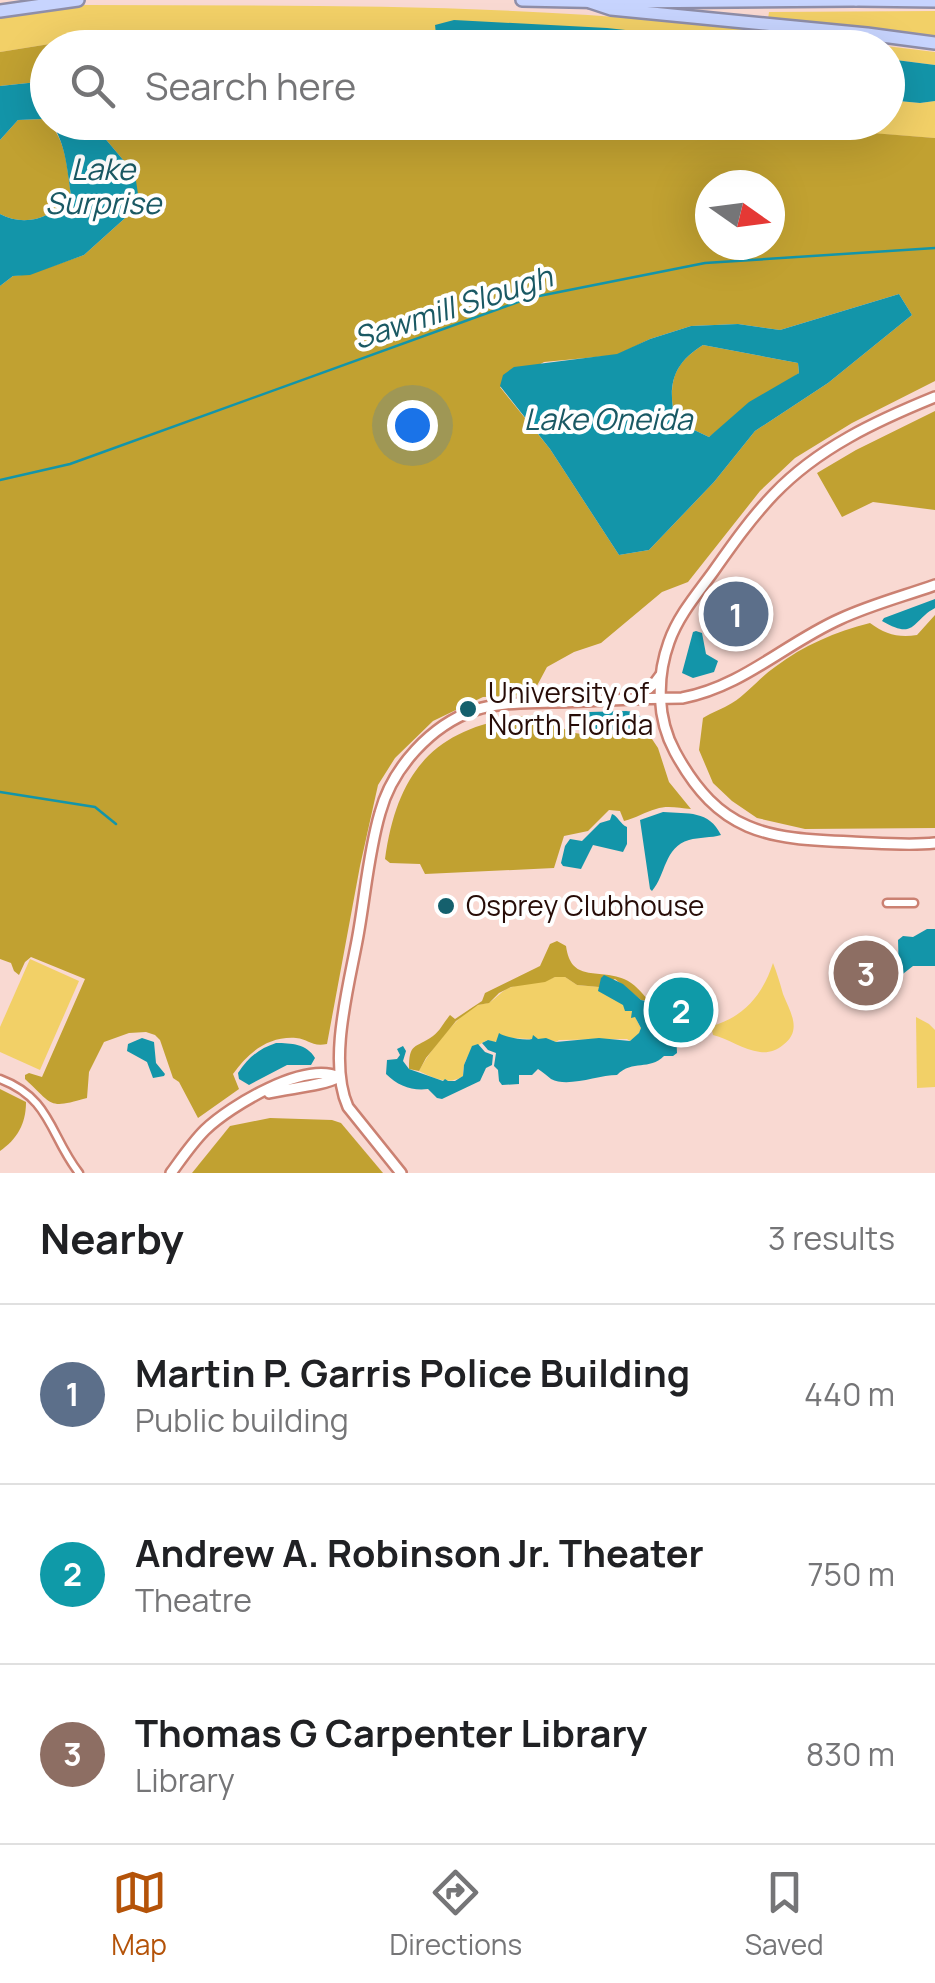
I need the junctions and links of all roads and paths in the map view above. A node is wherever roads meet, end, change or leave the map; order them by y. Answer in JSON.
{"nodes":[{"id":1,"x":78,"y":0,"type":"edge"},
{"id":2,"x":522,"y":0,"type":"edge"},
{"id":3,"x":856,"y":0,"type":"edge"},
{"id":4,"x":590,"y":2,"type":"edge"},
{"id":5,"x":935,"y":2,"type":"edge"},
{"id":6,"x":0,"y":12,"type":"edge"},
{"id":7,"x":826,"y":30,"type":"edge"},
{"id":8,"x":905,"y":40,"type":"edge"},
{"id":9,"x":934,"y":44,"type":"edge"},
{"id":10,"x":935,"y":395,"type":"edge"},
{"id":11,"x":935,"y":585,"type":"edge"},
{"id":12,"x":661,"y":673,"type":"junction"},
{"id":13,"x":660,"y":698,"type":"junction"},
{"id":14,"x":634,"y":699,"type":"junction"},
{"id":15,"x":935,"y":843,"type":"edge"},
{"id":16,"x":914,"y":903,"type":"dead end"},
{"id":17,"x":887,"y":904,"type":"dead end"},
{"id":18,"x":339,"y":1077,"type":"junction"},
{"id":19,"x":0,"y":1080,"type":"edge"},
{"id":20,"x":78,"y":1172,"type":"edge"},
{"id":21,"x":171,"y":1173,"type":"edge"},
{"id":22,"x":400,"y":1173,"type":"edge"}],
"edges":[{"from":1,"to":6,"type":"highway"},
{"from":2,"to":4,"type":"highway"},
{"from":3,"to":4,"type":"highway"},
{"from":3,"to":5,"type":"highway"},
{"from":4,"to":7,"type":"highway"},
{"from":8,"to":9,"type":"highway"},
{"from":10,"to":12,"type":"street"},
{"from":11,"to":13,"type":"street"},
{"from":12,"to":13,"type":"street"},
{"from":12,"to":14,"type":"street"},
{"from":13,"to":14,"type":"street"},
{"from":13,"to":15,"type":"street"},
{"from":14,"to":18,"type":"street"},
{"from":16,"to":17,"type":"street"},
{"from":18,"to":21,"type":"street"},
{"from":18,"to":22,"type":"street"},
{"from":19,"to":20,"type":"street"}]}
